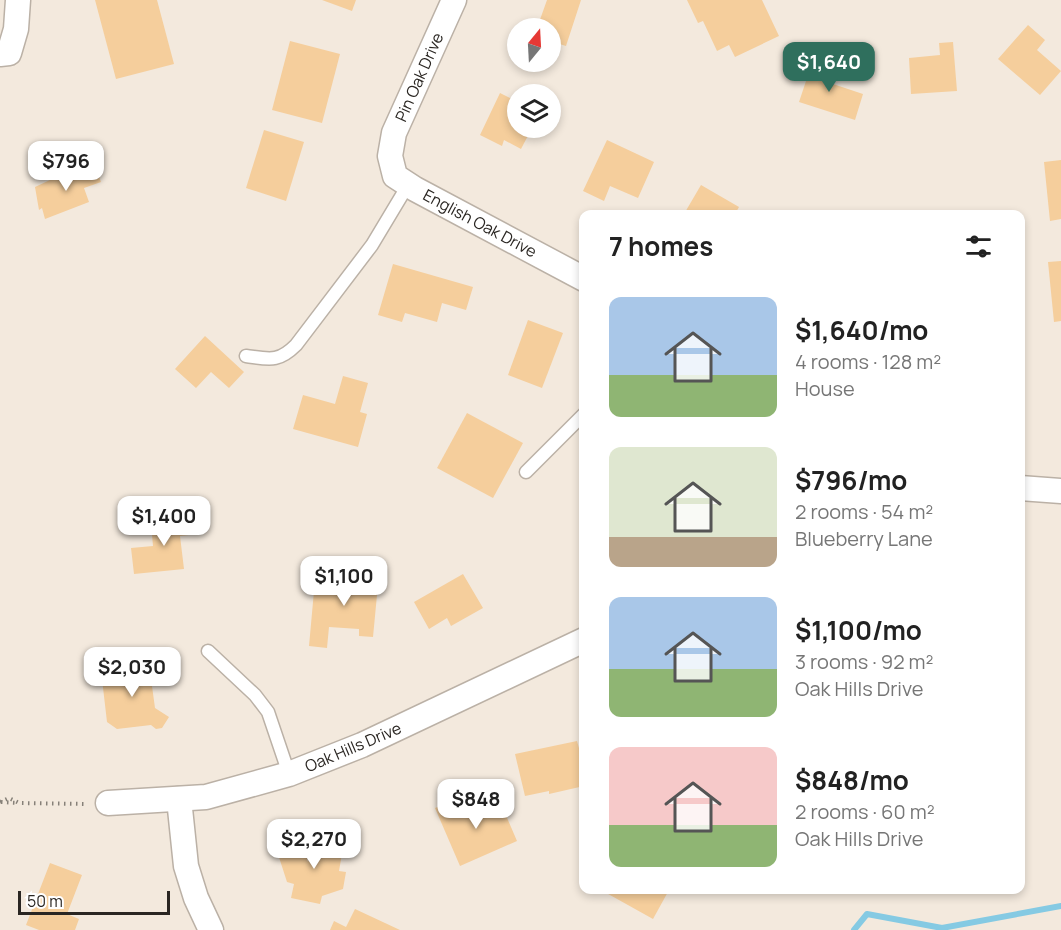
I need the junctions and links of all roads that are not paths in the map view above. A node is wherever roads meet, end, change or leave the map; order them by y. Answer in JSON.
{"nodes":[{"id":1,"x":18,"y":0,"type":"edge"},
{"id":2,"x":454,"y":0,"type":"edge"},
{"id":3,"x":5,"y":53,"type":"edge"},
{"id":4,"x":390,"y":156,"type":"joint"},
{"id":5,"x":408,"y":184,"type":"junction"},
{"id":6,"x":579,"y":276,"type":"edge"},
{"id":7,"x":246,"y":356,"type":"dead end"},
{"id":8,"x":579,"y":419,"type":"edge"},
{"id":9,"x":526,"y":472,"type":"dead end"},
{"id":10,"x":1025,"y":488,"type":"edge"},
{"id":11,"x":1061,"y":491,"type":"edge"},
{"id":12,"x":579,"y":642,"type":"edge"},
{"id":13,"x":208,"y":651,"type":"dead end"},
{"id":14,"x":289,"y":774,"type":"junction"},
{"id":15,"x":179,"y":799,"type":"junction"},
{"id":16,"x":108,"y":803,"type":"dead end"},
{"id":17,"x":209,"y":930,"type":"edge"}],
"edges":[{"from":1,"to":3,"type":"street"},
{"from":2,"to":4,"type":"street","name":"Pin Oak Drive"},
{"from":4,"to":5,"type":"street","name":"English Oak Drive"},
{"from":5,"to":6,"type":"street","name":"English Oak Drive"},
{"from":5,"to":7,"type":"lane"},
{"from":8,"to":9,"type":"lane"},
{"from":10,"to":11,"type":"street"},
{"from":12,"to":14,"type":"street","name":"Oak Hills Drive"},
{"from":13,"to":14,"type":"lane"},
{"from":14,"to":15,"type":"street","name":"Oak Hills Drive"},
{"from":15,"to":16,"type":"street","name":"Oak Hills Drive"},
{"from":15,"to":17,"type":"street"}]}
